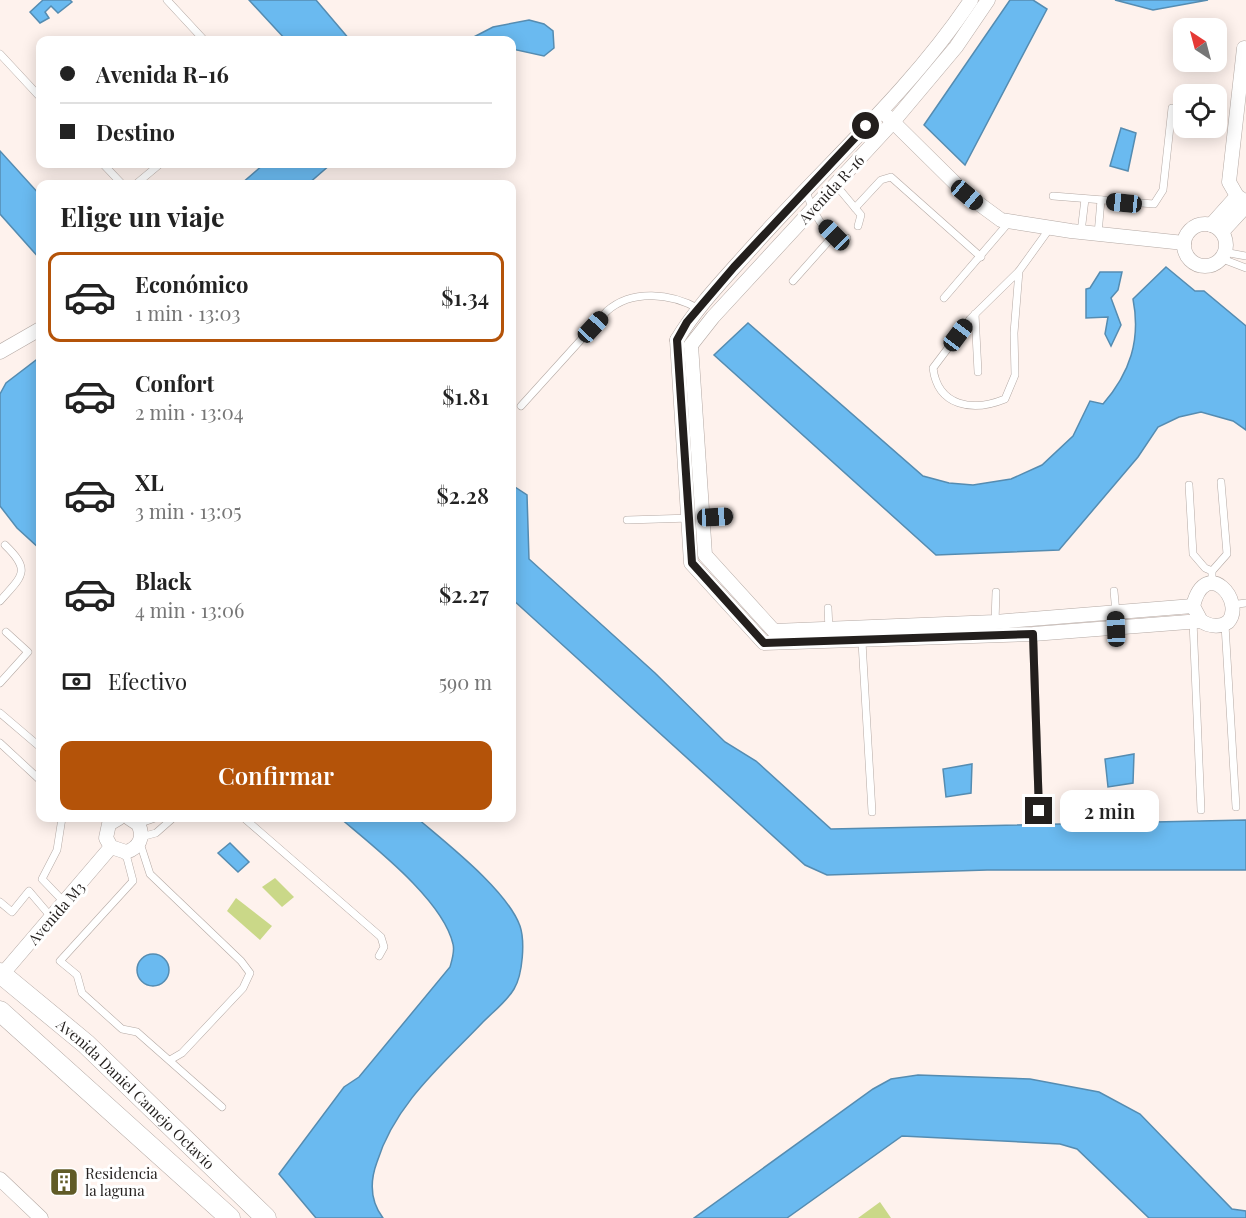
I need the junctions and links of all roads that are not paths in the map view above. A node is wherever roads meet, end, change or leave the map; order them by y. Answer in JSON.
{"nodes":[{"id":1,"x":167,"y":0,"type":"edge"},
{"id":2,"x":971,"y":0,"type":"edge"},
{"id":3,"x":988,"y":0,"type":"edge"},
{"id":4,"x":200,"y":36,"type":"edge"},
{"id":5,"x":1244,"y":48,"type":"dead end"},
{"id":6,"x":0,"y":54,"type":"edge"},
{"id":7,"x":36,"y":93,"type":"edge"},
{"id":8,"x":1172,"y":108,"type":"dead end"},
{"id":9,"x":881,"y":110,"type":"junction"},
{"id":10,"x":893,"y":122,"type":"junction"},
{"id":11,"x":107,"y":168,"type":"edge"},
{"id":12,"x":155,"y":168,"type":"edge"},
{"id":13,"x":118,"y":180,"type":"edge"},
{"id":14,"x":141,"y":180,"type":"edge"},
{"id":15,"x":835,"y":184,"type":"junction"},
{"id":16,"x":805,"y":189,"type":"junction"},
{"id":17,"x":1053,"y":196,"type":"dead end"},
{"id":18,"x":1085,"y":199,"type":"junction"},
{"id":19,"x":1101,"y":200,"type":"junction"},
{"id":20,"x":1243,"y":201,"type":"edge"},
{"id":21,"x":855,"y":208,"type":"junction"},
{"id":22,"x":812,"y":209,"type":"junction"},
{"id":23,"x":1010,"y":221,"type":"junction"},
{"id":24,"x":858,"y":226,"type":"dead end"},
{"id":25,"x":1050,"y":228,"type":"junction"},
{"id":26,"x":1217,"y":228,"type":"junction"},
{"id":27,"x":1081,"y":232,"type":"junction"},
{"id":28,"x":1098,"y":234,"type":"junction"},
{"id":29,"x":834,"y":235,"type":"junction"},
{"id":30,"x":847,"y":238,"type":"dead end"},
{"id":31,"x":1184,"y":243,"type":"junction"},
{"id":32,"x":1222,"y":255,"type":"junction"},
{"id":33,"x":1246,"y":256,"type":"edge"},
{"id":34,"x":981,"y":257,"type":"junction"},
{"id":35,"x":1246,"y":268,"type":"edge"},
{"id":36,"x":1019,"y":271,"type":"junction"},
{"id":37,"x":793,"y":281,"type":"dead end"},
{"id":38,"x":944,"y":298,"type":"dead end"},
{"id":39,"x":699,"y":309,"type":"junction"},
{"id":40,"x":975,"y":314,"type":"junction"},
{"id":41,"x":36,"y":331,"type":"edge"},
{"id":42,"x":677,"y":340,"type":"junction"},
{"id":43,"x":691,"y":345,"type":"junction"},
{"id":44,"x":0,"y":352,"type":"edge"},
{"id":45,"x":978,"y":372,"type":"dead end"},
{"id":46,"x":521,"y":406,"type":"dead end"},
{"id":47,"x":1221,"y":482,"type":"dead end"},
{"id":48,"x":1189,"y":485,"type":"dead end"},
{"id":49,"x":730,"y":516,"type":"dead end"},
{"id":50,"x":694,"y":518,"type":"junction"},
{"id":51,"x":627,"y":520,"type":"dead end"},
{"id":52,"x":5,"y":545,"type":"dead end"},
{"id":53,"x":1212,"y":577,"type":"junction"},
{"id":54,"x":1114,"y":591,"type":"dead end"},
{"id":55,"x":996,"y":592,"type":"dead end"},
{"id":56,"x":0,"y":601,"type":"edge"},
{"id":57,"x":1242,"y":603,"type":"edge"},
{"id":58,"x":1193,"y":606,"type":"junction"},
{"id":59,"x":828,"y":608,"type":"dead end"},
{"id":60,"x":1116,"y":614,"type":"junction"},
{"id":61,"x":1197,"y":621,"type":"junction"},
{"id":62,"x":1225,"y":625,"type":"junction"},
{"id":63,"x":995,"y":629,"type":"junction"},
{"id":64,"x":1116,"y":629,"type":"junction"},
{"id":65,"x":947,"y":631,"type":"junction"},
{"id":66,"x":6,"y":632,"type":"dead end"},
{"id":67,"x":1033,"y":634,"type":"junction"},
{"id":68,"x":829,"y":636,"type":"junction"},
{"id":69,"x":862,"y":642,"type":"junction"},
{"id":70,"x":0,"y":684,"type":"edge"},
{"id":71,"x":0,"y":713,"type":"edge"},
{"id":72,"x":0,"y":743,"type":"edge"},
{"id":73,"x":36,"y":744,"type":"edge"},
{"id":74,"x":36,"y":776,"type":"edge"},
{"id":75,"x":1236,"y":807,"type":"dead end"},
{"id":76,"x":1201,"y":810,"type":"dead end"},
{"id":77,"x":1039,"y":811,"type":"dead end"},
{"id":78,"x":872,"y":812,"type":"dead end"},
{"id":79,"x":61,"y":822,"type":"edge"},
{"id":80,"x":112,"y":822,"type":"edge"},
{"id":81,"x":168,"y":822,"type":"edge"},
{"id":82,"x":249,"y":822,"type":"edge"},
{"id":83,"x":137,"y":830,"type":"edge"},
{"id":84,"x":116,"y":850,"type":"junction"},
{"id":85,"x":0,"y":902,"type":"edge"},
{"id":86,"x":66,"y":904,"type":"junction"},
{"id":87,"x":52,"y":918,"type":"junction"},
{"id":88,"x":379,"y":956,"type":"dead end"},
{"id":89,"x":1,"y":975,"type":"edge"},
{"id":90,"x":0,"y":1011,"type":"edge"},
{"id":91,"x":170,"y":1060,"type":"junction"},
{"id":92,"x":222,"y":1107,"type":"dead end"},
{"id":93,"x":0,"y":1179,"type":"edge"},
{"id":94,"x":201,"y":1195,"type":"junction"},
{"id":95,"x":41,"y":1218,"type":"edge"},
{"id":96,"x":216,"y":1218,"type":"edge"},
{"id":97,"x":230,"y":1218,"type":"edge"},
{"id":98,"x":266,"y":1218,"type":"edge"}],
"edges":[{"from":1,"to":4,"type":"lane"},
{"from":2,"to":9,"type":"street","name":"Avenida R-16"},
{"from":3,"to":10,"type":"street","name":"Avenida R-16"},
{"from":5,"to":20,"type":"street"},
{"from":6,"to":7,"type":"lane"},
{"from":8,"to":19,"type":"lane"},
{"from":9,"to":10,"type":"street"},
{"from":9,"to":16,"type":"street","name":"Avenida R-16"},
{"from":10,"to":15,"type":"street","name":"Avenida R-16"},
{"from":10,"to":23,"type":"street"},
{"from":11,"to":13,"type":"lane"},
{"from":12,"to":14,"type":"lane"},
{"from":15,"to":21,"type":"lane"},
{"from":15,"to":22,"type":"street","name":"Avenida R-16"},
{"from":16,"to":22,"type":"lane"},
{"from":16,"to":39,"type":"street","name":"Avenida R-16"},
{"from":17,"to":18,"type":"lane"},
{"from":18,"to":19,"type":"lane"},
{"from":18,"to":27,"type":"lane"},
{"from":19,"to":28,"type":"lane"},
{"from":20,"to":26,"type":"street"},
{"from":21,"to":24,"type":"lane"},
{"from":21,"to":34,"type":"lane"},
{"from":22,"to":29,"type":"lane"},
{"from":22,"to":43,"type":"street","name":"Avenida R-16"},
{"from":23,"to":25,"type":"street"},
{"from":23,"to":34,"type":"lane"},
{"from":25,"to":27,"type":"street"},
{"from":25,"to":36,"type":"lane"},
{"from":26,"to":31,"type":"street"},
{"from":26,"to":32,"type":"street"},
{"from":27,"to":28,"type":"street"},
{"from":28,"to":31,"type":"street"},
{"from":29,"to":30,"type":"lane"},
{"from":29,"to":37,"type":"lane"},
{"from":31,"to":32,"type":"street"},
{"from":32,"to":33,"type":"lane"},
{"from":32,"to":35,"type":"lane"},
{"from":34,"to":38,"type":"lane"},
{"from":36,"to":40,"type":"lane"},
{"from":36,"to":40,"type":"lane"},
{"from":39,"to":42,"type":"street","name":"Avenida R-16"},
{"from":39,"to":46,"type":"lane"},
{"from":40,"to":45,"type":"lane"},
{"from":41,"to":44,"type":"street"},
{"from":42,"to":43,"type":"street"},
{"from":42,"to":50,"type":"street"},
{"from":43,"to":50,"type":"street"},
{"from":47,"to":53,"type":"lane"},
{"from":48,"to":53,"type":"lane"},
{"from":49,"to":50,"type":"lane"},
{"from":50,"to":51,"type":"lane"},
{"from":50,"to":68,"type":"street"},
{"from":52,"to":56,"type":"lane"},
{"from":53,"to":57,"type":"street"},
{"from":53,"to":58,"type":"street"},
{"from":54,"to":60,"type":"lane"},
{"from":55,"to":63,"type":"lane"},
{"from":57,"to":62,"type":"street"},
{"from":58,"to":60,"type":"street"},
{"from":58,"to":61,"type":"street"},
{"from":59,"to":68,"type":"lane"},
{"from":60,"to":63,"type":"street"},
{"from":60,"to":64,"type":"lane"},
{"from":61,"to":62,"type":"street"},
{"from":61,"to":64,"type":"street"},
{"from":61,"to":76,"type":"lane"},
{"from":62,"to":75,"type":"lane"},
{"from":63,"to":65,"type":"street"},
{"from":63,"to":67,"type":"street"},
{"from":64,"to":67,"type":"street"},
{"from":65,"to":68,"type":"street"},
{"from":65,"to":69,"type":"street"},
{"from":66,"to":70,"type":"lane"},
{"from":67,"to":77,"type":"lane"},
{"from":68,"to":69,"type":"street"},
{"from":69,"to":78,"type":"lane"},
{"from":71,"to":73,"type":"lane"},
{"from":72,"to":74,"type":"lane"},
{"from":79,"to":86,"type":"lane"},
{"from":80,"to":84,"type":"street"},
{"from":81,"to":83,"type":"lane"},
{"from":82,"to":88,"type":"lane"},
{"from":83,"to":84,"type":"street"},
{"from":83,"to":91,"type":"lane"},
{"from":84,"to":86,"type":"street","name":"Avenida M3"},
{"from":84,"to":91,"type":"lane"},
{"from":85,"to":87,"type":"lane"},
{"from":86,"to":87,"type":"street","name":"Avenida M3"},
{"from":87,"to":89,"type":"street","name":"Avenida M3"},
{"from":89,"to":98,"type":"street","name":"Avenida Daniel Camejo Octavio"},
{"from":90,"to":94,"type":"street","name":"Avenida Daniel Camejo Octavio"},
{"from":91,"to":92,"type":"lane"},
{"from":93,"to":95,"type":"street"},
{"from":94,"to":96,"type":"street"},
{"from":94,"to":97,"type":"street","name":"Avenida Daniel Camejo Octavio"}]}
